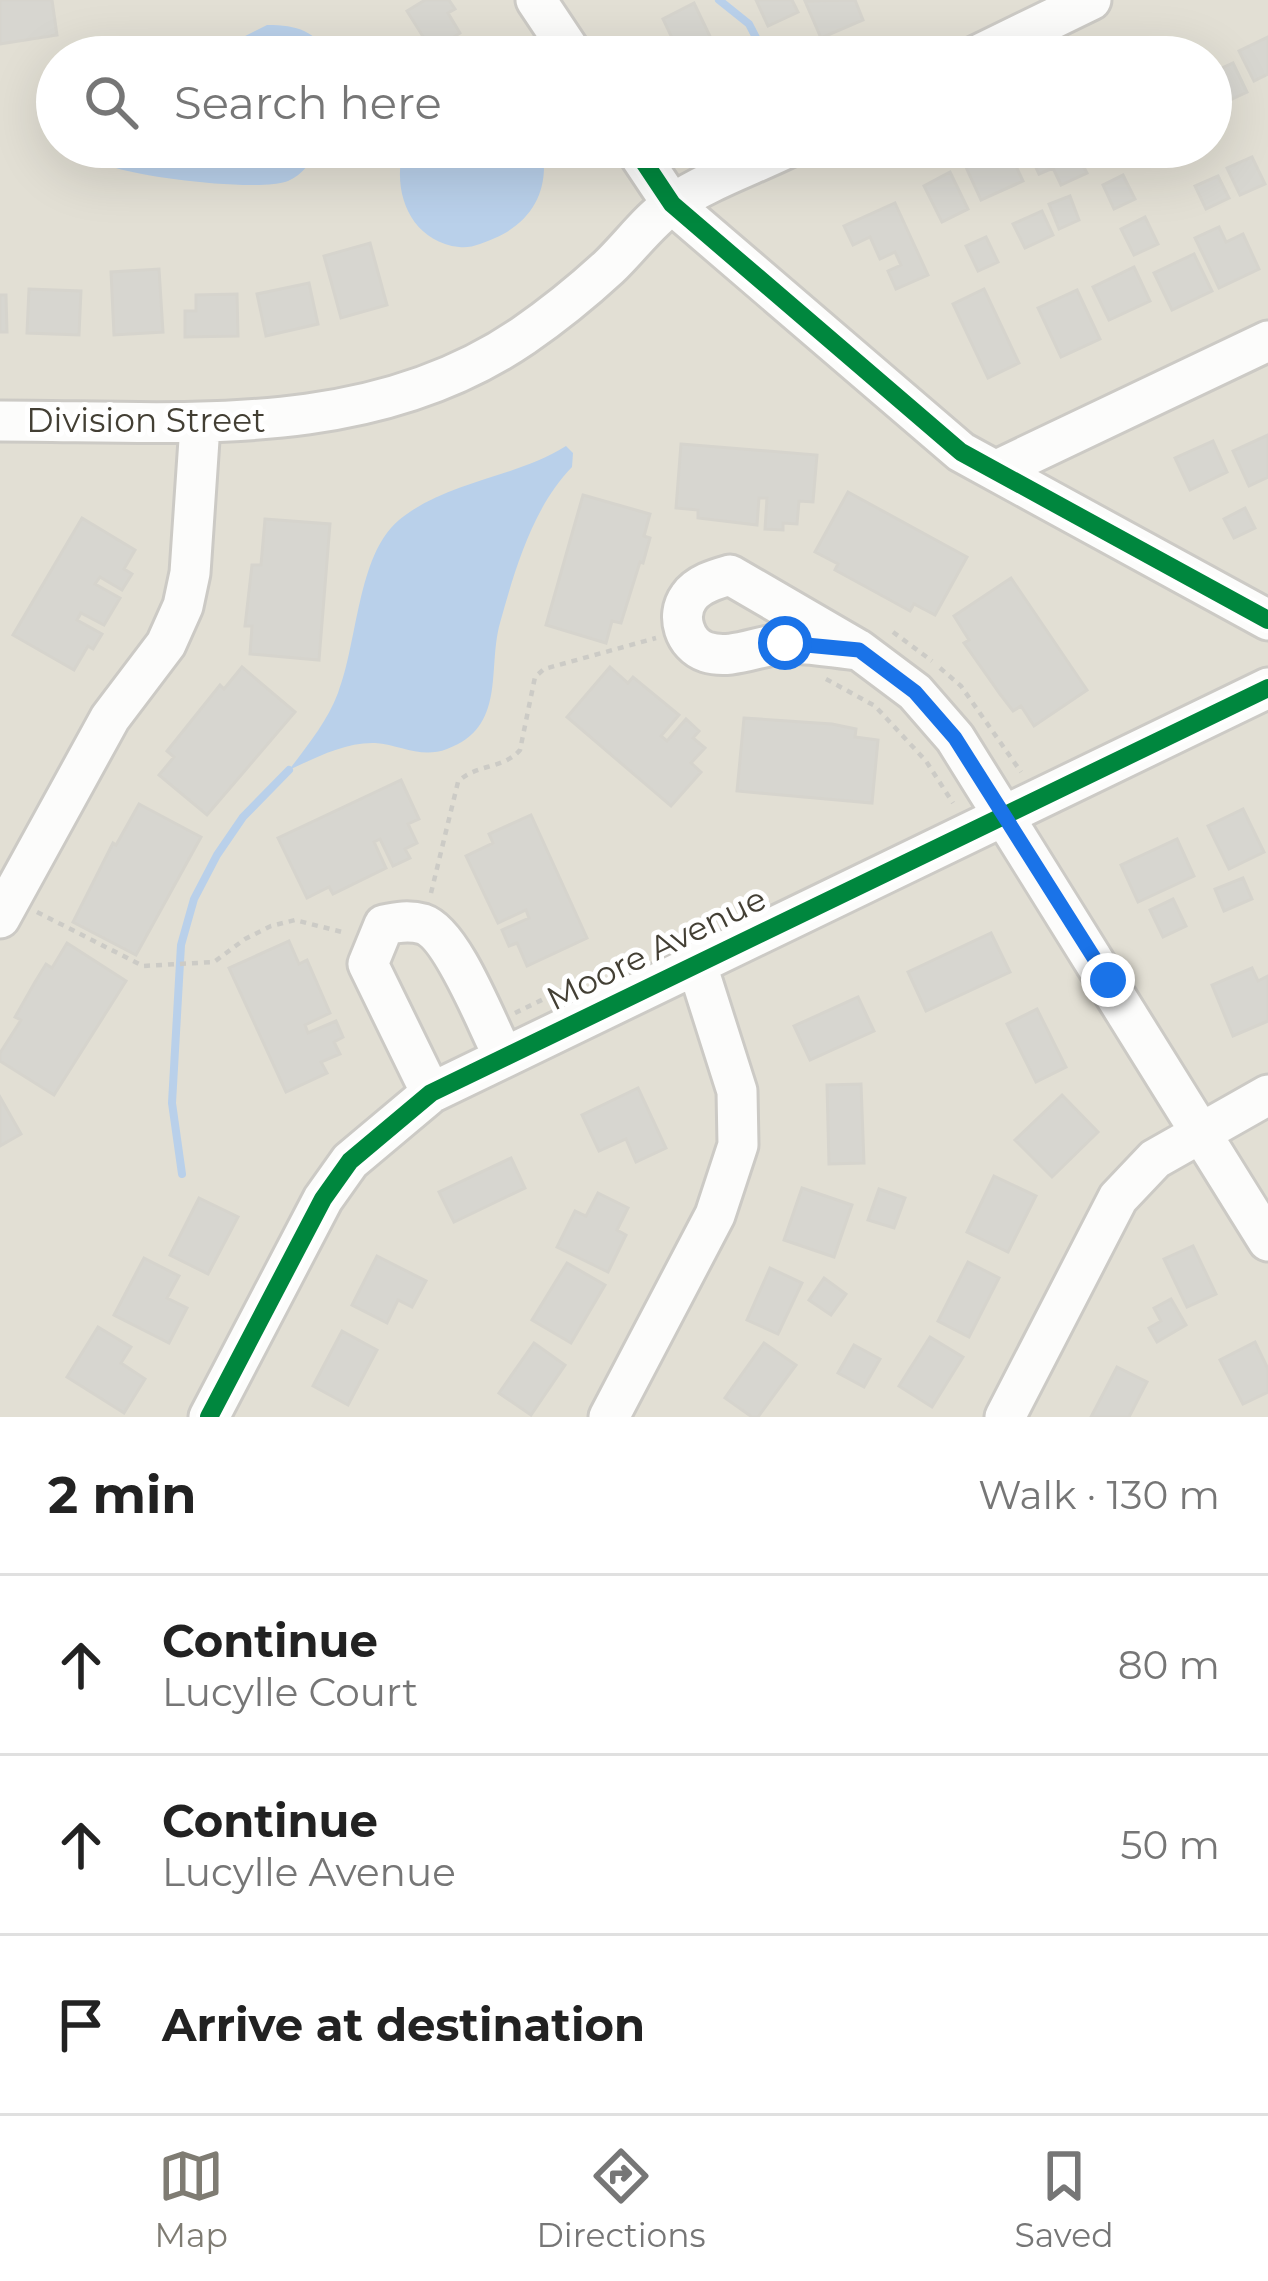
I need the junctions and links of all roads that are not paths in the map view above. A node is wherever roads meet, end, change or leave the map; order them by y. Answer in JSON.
{"nodes":[{"id":1,"x":536,"y":0,"type":"edge"},
{"id":2,"x":1091,"y":0,"type":"edge"},
{"id":3,"x":560,"y":36,"type":"edge"},
{"id":4,"x":1017,"y":36,"type":"edge"},
{"id":5,"x":648,"y":168,"type":"edge"},
{"id":6,"x":746,"y":168,"type":"edge"},
{"id":7,"x":672,"y":204,"type":"junction"},
{"id":8,"x":1268,"y":341,"type":"edge"},
{"id":9,"x":0,"y":421,"type":"edge"},
{"id":10,"x":200,"y":425,"type":"junction"},
{"id":11,"x":997,"y":470,"type":"junction"},
{"id":12,"x":1268,"y":620,"type":"edge"},
{"id":13,"x":859,"y":650,"type":"junction"},
{"id":14,"x":1268,"y":688,"type":"edge"},
{"id":15,"x":992,"y":794,"type":"junction"},
{"id":16,"x":5,"y":908,"type":"edge"},
{"id":17,"x":696,"y":962,"type":"junction"},
{"id":18,"x":495,"y":1041,"type":"junction"},
{"id":19,"x":431,"y":1093,"type":"junction"},
{"id":20,"x":1268,"y":1095,"type":"edge"},
{"id":21,"x":1199,"y":1131,"type":"junction"},
{"id":22,"x":1268,"y":1241,"type":"edge"},
{"id":23,"x":209,"y":1417,"type":"edge"},
{"id":24,"x":609,"y":1417,"type":"edge"},
{"id":25,"x":1005,"y":1417,"type":"edge"}],
"edges":[{"from":1,"to":3,"type":"street"},
{"from":2,"to":4,"type":"street"},
{"from":5,"to":7,"type":"street"},
{"from":6,"to":7,"type":"street","name":"Division Street"},
{"from":7,"to":10,"type":"street","name":"Division Street"},
{"from":7,"to":11,"type":"street"},
{"from":8,"to":11,"type":"street"},
{"from":9,"to":10,"type":"street","name":"Division Street"},
{"from":10,"to":16,"type":"street"},
{"from":11,"to":12,"type":"street"},
{"from":13,"to":13,"type":"street"},
{"from":13,"to":15,"type":"street"},
{"from":14,"to":15,"type":"street","name":"Moore Avenue"},
{"from":15,"to":17,"type":"street","name":"Moore Avenue"},
{"from":15,"to":21,"type":"street"},
{"from":17,"to":18,"type":"street","name":"Moore Avenue"},
{"from":17,"to":24,"type":"street"},
{"from":18,"to":19,"type":"street","name":"Moore Avenue"},
{"from":18,"to":19,"type":"street"},
{"from":19,"to":23,"type":"street","name":"Moore Avenue"},
{"from":20,"to":21,"type":"street"},
{"from":21,"to":22,"type":"street"},
{"from":21,"to":25,"type":"street"}]}
